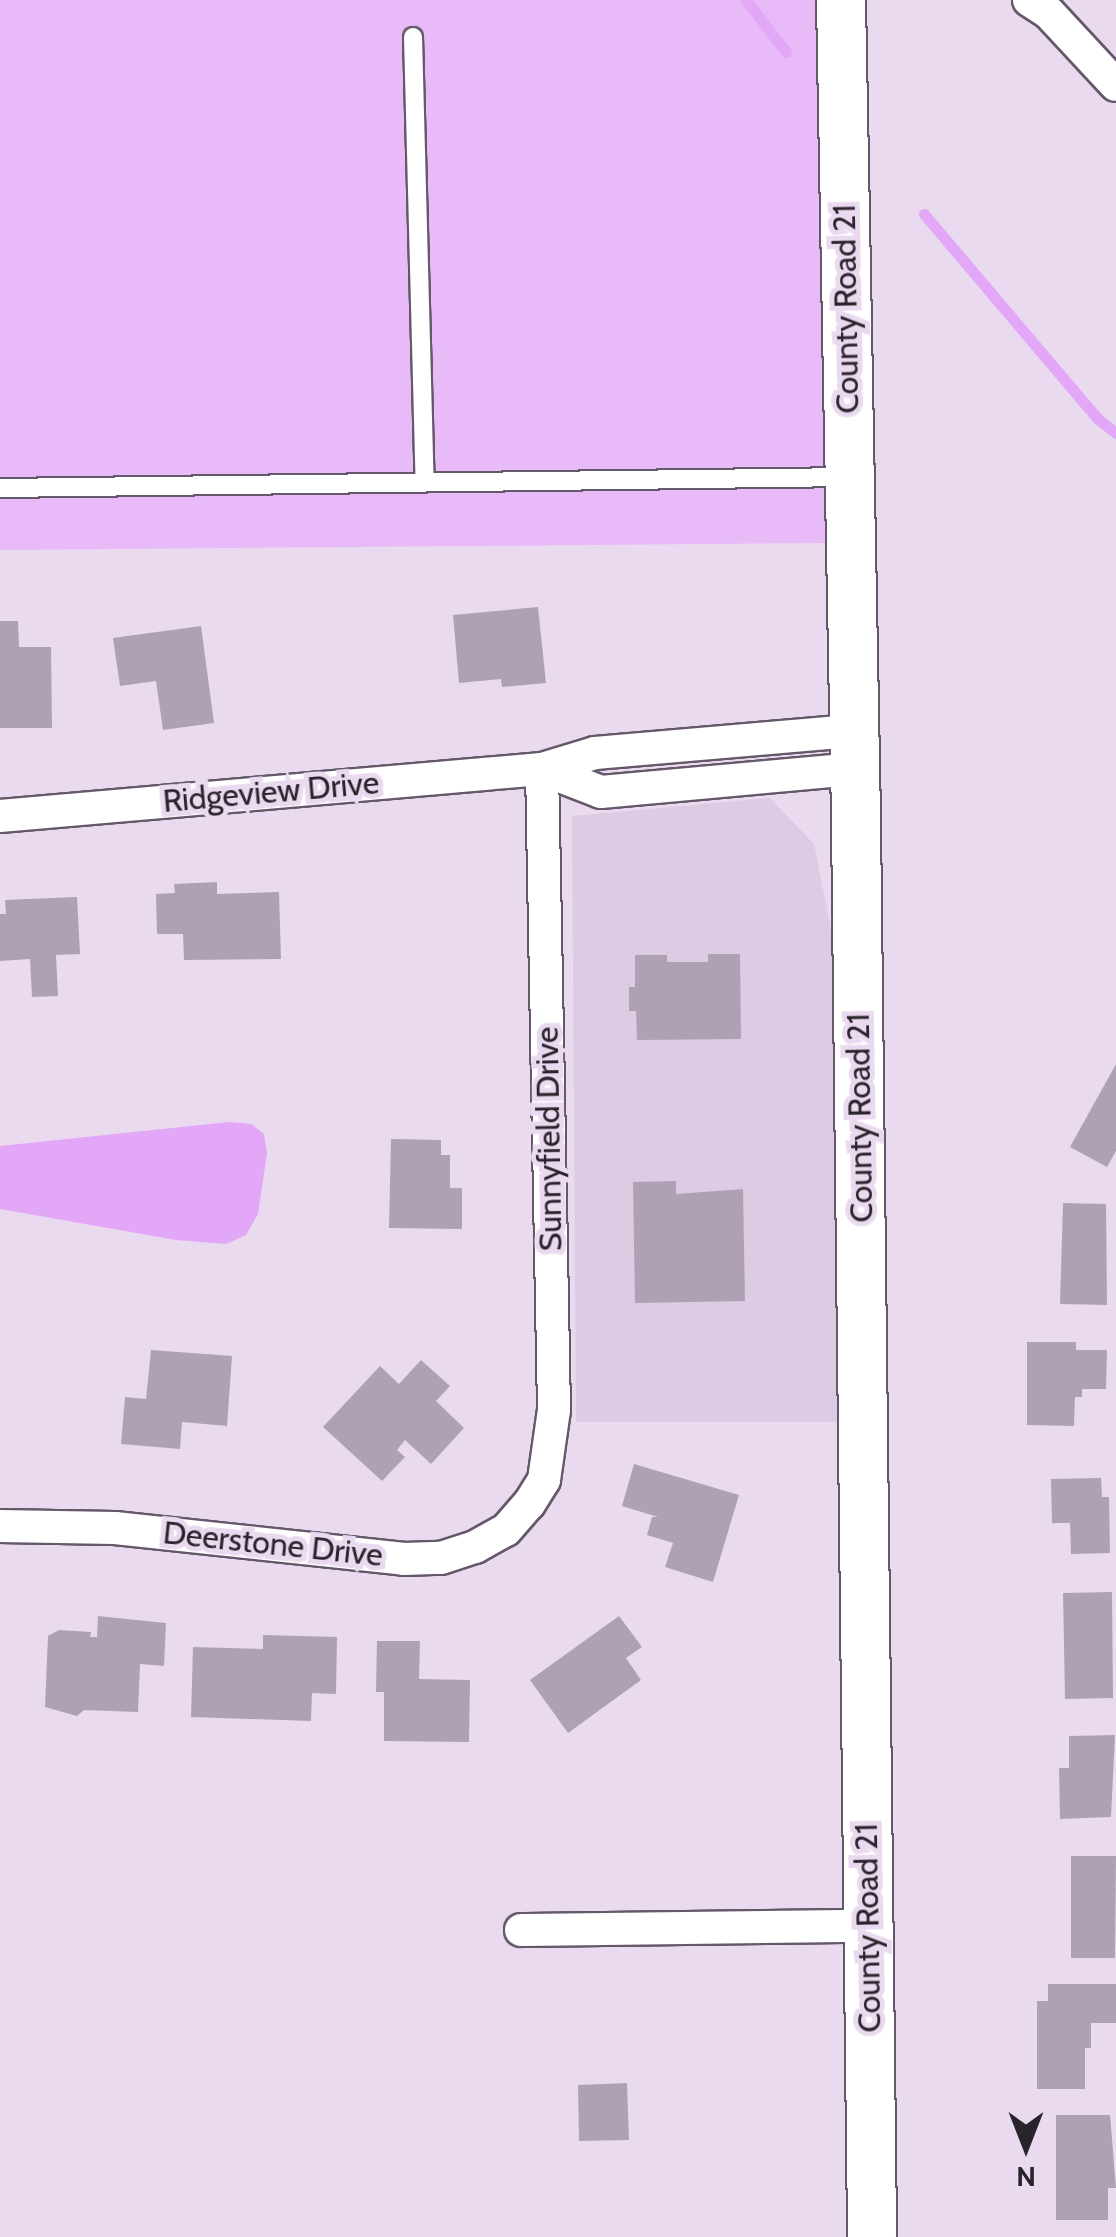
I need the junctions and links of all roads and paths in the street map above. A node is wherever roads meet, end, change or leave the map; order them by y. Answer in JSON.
{"nodes":[{"id":1,"x":841,"y":0,"type":"edge"},
{"id":2,"x":1029,"y":0,"type":"edge"},
{"id":3,"x":413,"y":37,"type":"dead end"},
{"id":4,"x":1116,"y":85,"type":"edge"},
{"id":5,"x":849,"y":477,"type":"junction"},
{"id":6,"x":426,"y":482,"type":"junction"},
{"id":7,"x":0,"y":488,"type":"edge"},
{"id":8,"x":854,"y":750,"type":"junction"},
{"id":9,"x":542,"y":769,"type":"junction"},
{"id":10,"x":0,"y":816,"type":"edge"},
{"id":11,"x":529,"y":1504,"type":"joint"},
{"id":12,"x":0,"y":1526,"type":"edge"},
{"id":13,"x":868,"y":1926,"type":"junction"},
{"id":14,"x":520,"y":1930,"type":"dead end"},
{"id":15,"x":872,"y":2237,"type":"edge"}],
"edges":[{"from":1,"to":5,"type":"street","name":"County Road 21"},
{"from":2,"to":4,"type":"street"},
{"from":3,"to":6,"type":"lane"},
{"from":5,"to":6,"type":"lane"},
{"from":5,"to":8,"type":"street","name":"County Road 21"},
{"from":6,"to":7,"type":"lane"},
{"from":8,"to":9,"type":"street","name":"Ridgeview Drive"},
{"from":8,"to":13,"type":"street","name":"County Road 21"},
{"from":9,"to":10,"type":"street","name":"Ridgeview Drive"},
{"from":9,"to":11,"type":"street","name":"Sunnyfield Drive"},
{"from":11,"to":12,"type":"street","name":"Deerstone Drive"},
{"from":13,"to":14,"type":"street"},
{"from":13,"to":15,"type":"street","name":"County Road 21"}]}
